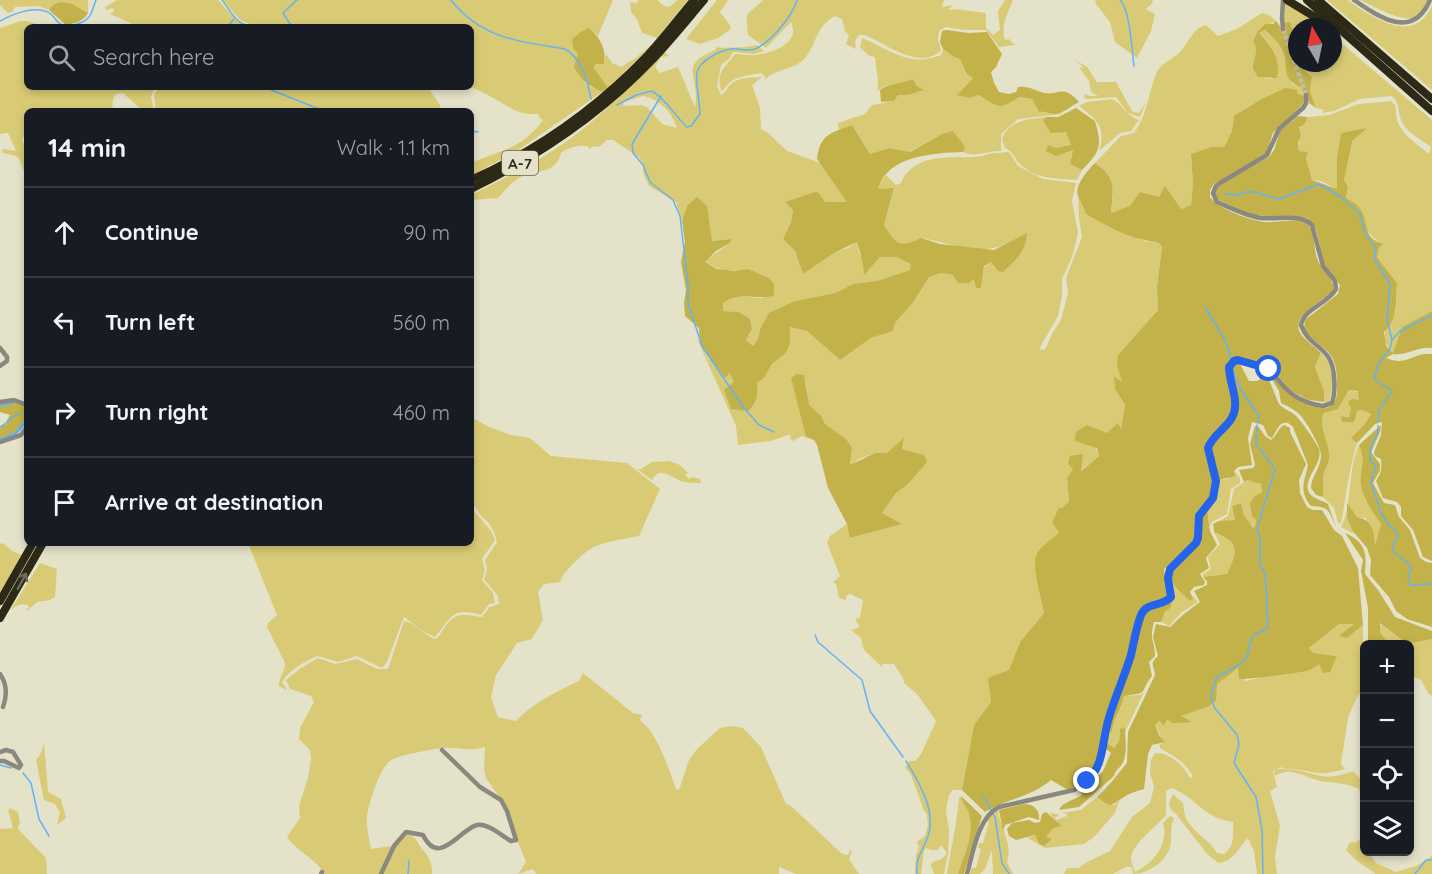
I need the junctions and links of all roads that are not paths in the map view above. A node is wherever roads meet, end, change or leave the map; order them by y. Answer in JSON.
{"nodes":[{"id":1,"x":694,"y":0,"type":"edge"},
{"id":2,"x":704,"y":0,"type":"edge"},
{"id":3,"x":1307,"y":0,"type":"edge"},
{"id":4,"x":1318,"y":0,"type":"edge"},
{"id":5,"x":1354,"y":0,"type":"edge"},
{"id":6,"x":1430,"y":0,"type":"edge"},
{"id":7,"x":1284,"y":2,"type":"edge"},
{"id":8,"x":1314,"y":18,"type":"edge"},
{"id":9,"x":1283,"y":29,"type":"tunnel mouth"},
{"id":10,"x":1342,"y":36,"type":"edge"},
{"id":11,"x":668,"y":37,"type":"junction"},
{"id":12,"x":1376,"y":62,"type":"junction"},
{"id":13,"x":1306,"y":95,"type":"dead end"},
{"id":14,"x":1432,"y":99,"type":"edge"},
{"id":15,"x":594,"y":108,"type":"junction"},
{"id":16,"x":1432,"y":111,"type":"edge"},
{"id":17,"x":474,"y":178,"type":"edge"},
{"id":18,"x":474,"y":187,"type":"edge"},
{"id":19,"x":0,"y":348,"type":"edge"},
{"id":20,"x":0,"y":366,"type":"edge"},
{"id":21,"x":0,"y":402,"type":"edge"},
{"id":22,"x":24,"y":404,"type":"edge"},
{"id":23,"x":24,"y":431,"type":"edge"},
{"id":24,"x":0,"y":442,"type":"edge"},
{"id":25,"x":31,"y":546,"type":"edge"},
{"id":26,"x":41,"y":546,"type":"edge"},
{"id":27,"x":0,"y":601,"type":"edge"},
{"id":28,"x":0,"y":618,"type":"edge"},
{"id":29,"x":0,"y":674,"type":"edge"},
{"id":30,"x":3,"y":706,"type":"edge"},
{"id":31,"x":442,"y":750,"type":"dead end"},
{"id":32,"x":0,"y":752,"type":"edge"},
{"id":33,"x":0,"y":761,"type":"edge"},
{"id":34,"x":381,"y":874,"type":"edge"},
{"id":35,"x":967,"y":874,"type":"edge"}],
"edges":[{"from":1,"to":11,"type":"highway","number":"A-7"},
{"from":2,"to":11,"type":"highway","number":"A-7"},
{"from":3,"to":12,"type":"highway"},
{"from":4,"to":14,"type":"highway"},
{"from":5,"to":6,"type":"street"},
{"from":7,"to":8,"type":"highway"},
{"from":7,"to":9,"type":"street"},
{"from":10,"to":12,"type":"highway"},
{"from":11,"to":15,"type":"highway","number":"A-7"},
{"from":12,"to":16,"type":"highway"},
{"from":13,"to":35,"type":"street"},
{"from":15,"to":17,"type":"highway","number":"A-7"},
{"from":15,"to":18,"type":"highway","number":"A-7"},
{"from":19,"to":20,"type":"street"},
{"from":21,"to":22,"type":"street"},
{"from":23,"to":24,"type":"street"},
{"from":25,"to":27,"type":"highway"},
{"from":28,"to":26,"type":"highway","one_way":true},
{"from":29,"to":30,"type":"street"},
{"from":31,"to":34,"type":"street"},
{"from":32,"to":33,"type":"street"}]}
